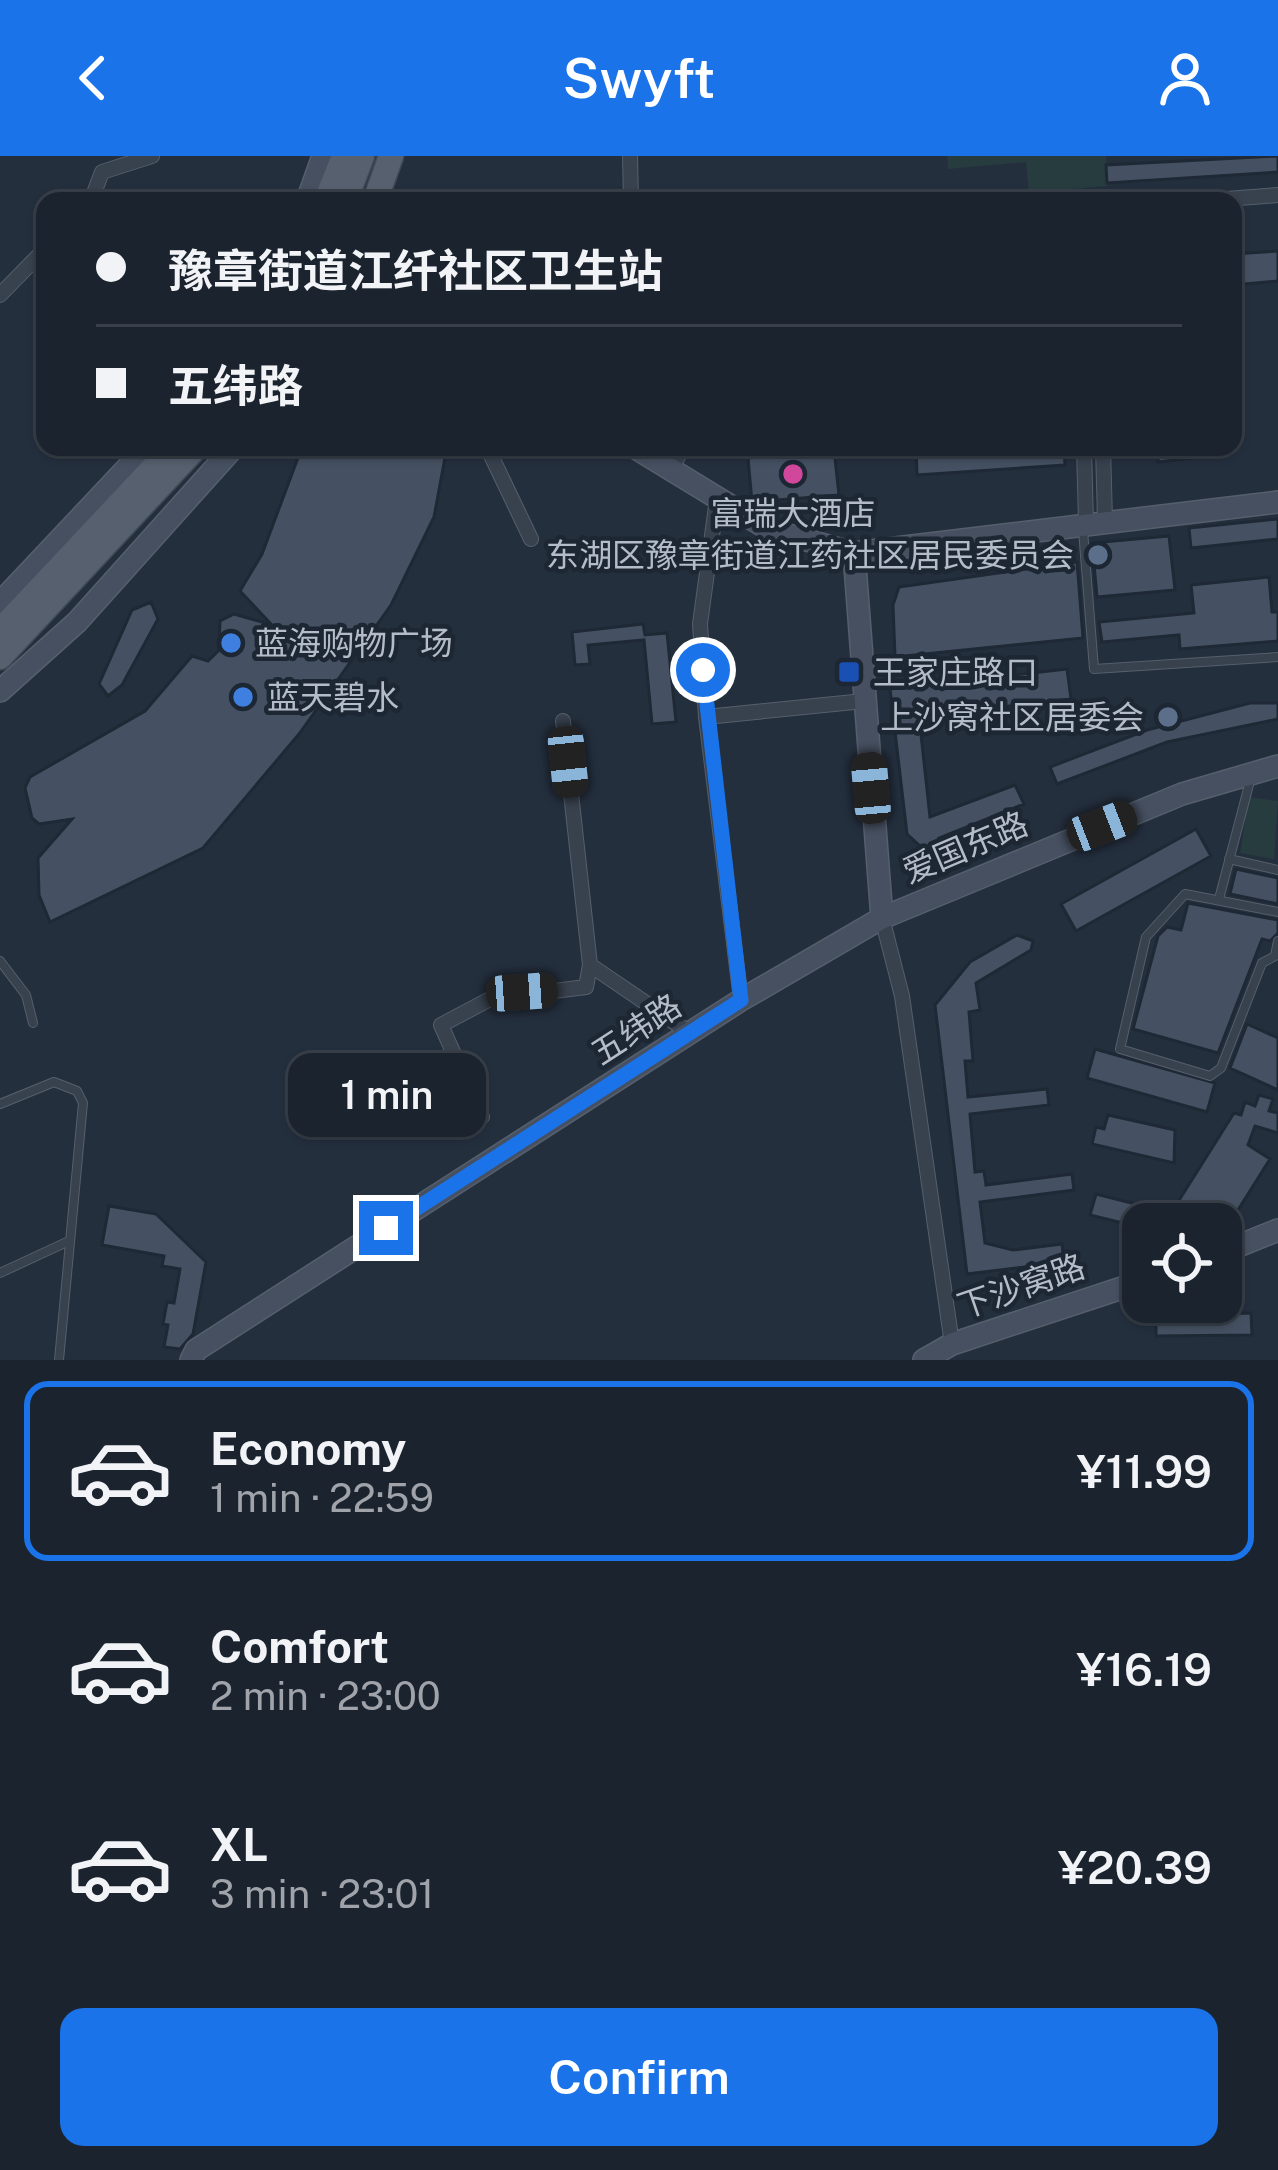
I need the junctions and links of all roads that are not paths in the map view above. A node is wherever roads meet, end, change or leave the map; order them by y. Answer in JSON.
{"nodes":[{"id":1,"x":152,"y":156,"type":"edge"},
{"id":2,"x":323,"y":156,"type":"edge"},
{"id":3,"x":344,"y":156,"type":"edge"},
{"id":4,"x":362,"y":156,"type":"edge"},
{"id":5,"x":391,"y":156,"type":"edge"},
{"id":6,"x":630,"y":156,"type":"edge"},
{"id":7,"x":94,"y":192,"type":"edge"},
{"id":8,"x":310,"y":192,"type":"edge"},
{"id":9,"x":330,"y":192,"type":"edge"},
{"id":10,"x":348,"y":192,"type":"edge"},
{"id":11,"x":378,"y":192,"type":"edge"},
{"id":12,"x":632,"y":192,"type":"edge"},
{"id":13,"x":1278,"y":195,"type":"edge"},
{"id":14,"x":1242,"y":198,"type":"edge"},
{"id":15,"x":36,"y":258,"type":"edge"},
{"id":16,"x":0,"y":295,"type":"edge"},
{"id":17,"x":139,"y":456,"type":"edge"},
{"id":18,"x":165,"y":456,"type":"edge"},
{"id":19,"x":188,"y":456,"type":"edge"},
{"id":20,"x":226,"y":456,"type":"edge"},
{"id":21,"x":491,"y":456,"type":"edge"},
{"id":22,"x":648,"y":456,"type":"edge"},
{"id":23,"x":678,"y":456,"type":"edge"},
{"id":24,"x":1085,"y":456,"type":"edge"},
{"id":25,"x":1102,"y":456,"type":"edge"},
{"id":26,"x":671,"y":470,"type":"junction"},
{"id":27,"x":717,"y":499,"type":"junction"},
{"id":28,"x":1278,"y":502,"type":"edge"},
{"id":29,"x":1091,"y":522,"type":"junction"},
{"id":30,"x":531,"y":539,"type":"dead end"},
{"id":31,"x":854,"y":554,"type":"junction"},
{"id":32,"x":0,"y":603,"type":"edge"},
{"id":33,"x":0,"y":631,"type":"edge"},
{"id":34,"x":0,"y":657,"type":"edge"},
{"id":35,"x":1278,"y":657,"type":"edge"},
{"id":36,"x":0,"y":691,"type":"edge"},
{"id":37,"x":864,"y":701,"type":"junction"},
{"id":38,"x":706,"y":717,"type":"junction"},
{"id":39,"x":563,"y":722,"type":"dead end"},
{"id":40,"x":1278,"y":766,"type":"edge"},
{"id":41,"x":1252,"y":774,"type":"junction"},
{"id":42,"x":1229,"y":859,"type":"junction"},
{"id":43,"x":1278,"y":870,"type":"edge"},
{"id":44,"x":1219,"y":899,"type":"junction"},
{"id":45,"x":1278,"y":912,"type":"edge"},
{"id":46,"x":881,"y":918,"type":"junction"},
{"id":47,"x":1278,"y":941,"type":"edge"},
{"id":48,"x":0,"y":961,"type":"edge"},
{"id":49,"x":590,"y":965,"type":"junction"},
{"id":50,"x":741,"y":1000,"type":"junction"},
{"id":51,"x":34,"y":1023,"type":"dead end"},
{"id":52,"x":690,"y":1033,"type":"junction"},
{"id":53,"x":0,"y":1104,"type":"edge"},
{"id":54,"x":482,"y":1117,"type":"dead end"},
{"id":55,"x":1278,"y":1230,"type":"edge"},
{"id":56,"x":70,"y":1240,"type":"junction"},
{"id":57,"x":1242,"y":1245,"type":"edge"},
{"id":58,"x":0,"y":1273,"type":"edge"},
{"id":59,"x":1122,"y":1287,"type":"edge"},
{"id":60,"x":952,"y":1344,"type":"junction"},
{"id":61,"x":59,"y":1360,"type":"edge"},
{"id":62,"x":191,"y":1360,"type":"edge"},
{"id":63,"x":924,"y":1360,"type":"edge"}],
"edges":[{"from":1,"to":7,"type":"street"},
{"from":2,"to":8,"type":"street"},
{"from":3,"to":9,"type":"main road"},
{"from":4,"to":10,"type":"main road"},
{"from":5,"to":11,"type":"main road"},
{"from":6,"to":12,"type":"street"},
{"from":13,"to":14,"type":"street"},
{"from":15,"to":16,"type":"street"},
{"from":17,"to":32,"type":"street"},
{"from":18,"to":33,"type":"main road"},
{"from":19,"to":34,"type":"main road"},
{"from":20,"to":36,"type":"street"},
{"from":21,"to":30,"type":"street"},
{"from":22,"to":26,"type":"street"},
{"from":23,"to":26,"type":"street"},
{"from":24,"to":29,"type":"street"},
{"from":25,"to":29,"type":"street"},
{"from":26,"to":27,"type":"street"},
{"from":27,"to":31,"type":"street"},
{"from":27,"to":38,"type":"street"},
{"from":28,"to":29,"type":"street"},
{"from":29,"to":31,"type":"street"},
{"from":29,"to":35,"type":"lane"},
{"from":31,"to":37,"type":"street"},
{"from":37,"to":38,"type":"street"},
{"from":37,"to":46,"type":"street"},
{"from":38,"to":50,"type":"street"},
{"from":39,"to":49,"type":"street"},
{"from":40,"to":41,"type":"street","name":"爱国东路"},
{"from":41,"to":42,"type":"lane"},
{"from":41,"to":46,"type":"street","name":"爱国东路"},
{"from":42,"to":43,"type":"lane"},
{"from":42,"to":44,"type":"lane"},
{"from":44,"to":45,"type":"lane"},
{"from":44,"to":47,"type":"lane"},
{"from":46,"to":50,"type":"street","name":"五纬路"},
{"from":46,"to":60,"type":"street"},
{"from":48,"to":51,"type":"lane"},
{"from":49,"to":52,"type":"street"},
{"from":49,"to":54,"type":"street"},
{"from":50,"to":52,"type":"street","name":"五纬路"},
{"from":52,"to":62,"type":"street","name":"五纬路"},
{"from":53,"to":56,"type":"lane"},
{"from":55,"to":57,"type":"street"},
{"from":56,"to":58,"type":"lane"},
{"from":56,"to":61,"type":"lane"},
{"from":59,"to":60,"type":"street","name":"下沙窝路"},
{"from":60,"to":63,"type":"street","name":"下沙窝路"}]}
